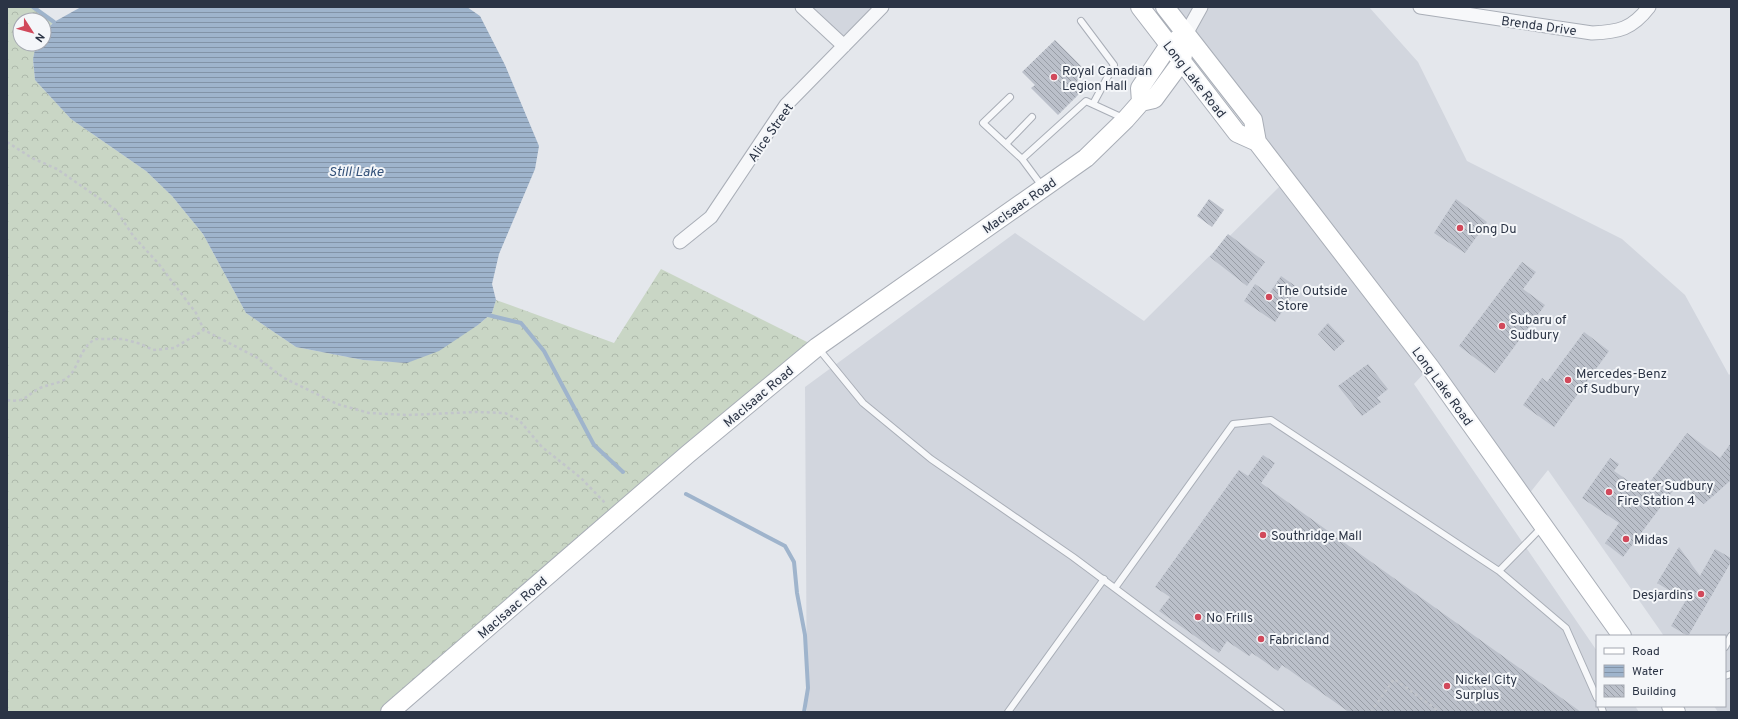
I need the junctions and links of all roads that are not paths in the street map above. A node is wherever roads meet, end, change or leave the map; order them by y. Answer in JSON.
{"nodes":[{"id":1,"x":802,"y":7,"type":"edge"},
{"id":2,"x":882,"y":7,"type":"edge"},
{"id":3,"x":1140,"y":7,"type":"edge"},
{"id":4,"x":1165,"y":7,"type":"edge"},
{"id":5,"x":1201,"y":7,"type":"edge"},
{"id":6,"x":1420,"y":7,"type":"edge"},
{"id":7,"x":1649,"y":7,"type":"edge"},
{"id":8,"x":1081,"y":21,"type":"dead end"},
{"id":9,"x":1186,"y":34,"type":"junction"},
{"id":10,"x":1169,"y":45,"type":"junction"},
{"id":11,"x":844,"y":46,"type":"junction"},
{"id":12,"x":1182,"y":61,"type":"junction"},
{"id":13,"x":1010,"y":97,"type":"dead end"},
{"id":14,"x":1141,"y":102,"type":"junction"},
{"id":15,"x":1093,"y":104,"type":"junction"},
{"id":16,"x":1032,"y":117,"type":"dead end"},
{"id":17,"x":1126,"y":119,"type":"junction"},
{"id":18,"x":1257,"y":142,"type":"junction"},
{"id":19,"x":1006,"y":144,"type":"junction"},
{"id":20,"x":1022,"y":159,"type":"junction"},
{"id":21,"x":1043,"y":188,"type":"junction"},
{"id":22,"x":680,"y":242,"type":"dead end"},
{"id":23,"x":818,"y":347,"type":"junction"},
{"id":24,"x":1544,"y":525,"type":"junction"},
{"id":25,"x":1499,"y":571,"type":"junction"},
{"id":26,"x":1104,"y":579,"type":"junction"},
{"id":27,"x":1115,"y":588,"type":"junction"},
{"id":28,"x":1621,"y":635,"type":"edge"},
{"id":29,"x":1731,"y":636,"type":"edge"},
{"id":30,"x":1726,"y":645,"type":"edge"},
{"id":31,"x":1596,"y":696,"type":"edge"},
{"id":32,"x":390,"y":712,"type":"edge"},
{"id":33,"x":1008,"y":712,"type":"edge"},
{"id":34,"x":1281,"y":712,"type":"edge"}],
"edges":[{"from":1,"to":11,"type":"street"},
{"from":2,"to":11,"type":"street","name":"Alice Street"},
{"from":3,"to":10,"type":"street","name":"Long Lake Road"},
{"from":4,"to":9,"type":"street","name":"Long Lake Road"},
{"from":5,"to":9,"type":"street"},
{"from":6,"to":7,"type":"street","name":"Brenda Drive"},
{"from":8,"to":15,"type":"lane"},
{"from":9,"to":10,"type":"street"},
{"from":9,"to":12,"type":"street","name":"MacIsaac Road"},
{"from":9,"to":18,"type":"street","name":"Long Lake Road"},
{"from":10,"to":12,"type":"street","name":"Long Lake Road"},
{"from":10,"to":14,"type":"street"},
{"from":11,"to":22,"type":"street","name":"Alice Street"},
{"from":12,"to":14,"type":"street","name":"MacIsaac Road"},
{"from":12,"to":18,"type":"street","name":"Long Lake Road"},
{"from":13,"to":19,"type":"lane"},
{"from":14,"to":17,"type":"street","name":"MacIsaac Road"},
{"from":15,"to":17,"type":"lane"},
{"from":15,"to":20,"type":"lane"},
{"from":16,"to":19,"type":"lane"},
{"from":17,"to":21,"type":"street","name":"MacIsaac Road"},
{"from":18,"to":24,"type":"street","name":"Long Lake Road"},
{"from":19,"to":20,"type":"lane"},
{"from":20,"to":21,"type":"lane"},
{"from":21,"to":23,"type":"street","name":"MacIsaac Road"},
{"from":23,"to":26,"type":"lane"},
{"from":23,"to":32,"type":"street","name":"MacIsaac Road"},
{"from":24,"to":25,"type":"lane"},
{"from":24,"to":28,"type":"street","name":"Long Lake Road"},
{"from":25,"to":27,"type":"lane"},
{"from":25,"to":31,"type":"lane"},
{"from":26,"to":27,"type":"lane"},
{"from":26,"to":33,"type":"lane"},
{"from":27,"to":34,"type":"lane"},
{"from":29,"to":30,"type":"lane"}]}
